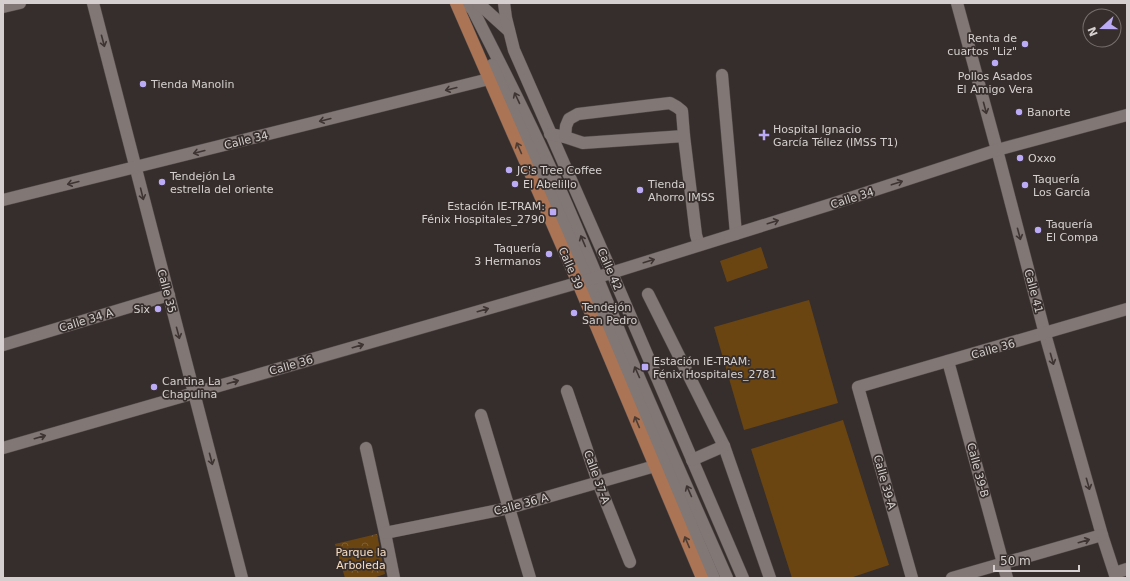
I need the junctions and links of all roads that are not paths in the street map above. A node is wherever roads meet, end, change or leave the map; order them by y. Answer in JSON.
{"nodes":[{"id":1,"x":20,"y":3,"type":"edge"},
{"id":2,"x":93,"y":3,"type":"edge"},
{"id":3,"x":456,"y":3,"type":"edge"},
{"id":4,"x":466,"y":3,"type":"edge"},
{"id":5,"x":478,"y":3,"type":"edge"},
{"id":6,"x":504,"y":3,"type":"edge"},
{"id":7,"x":957,"y":3,"type":"edge"},
{"id":8,"x":3,"y":7,"type":"edge"},
{"id":9,"x":509,"y":31,"type":"junction"},
{"id":10,"x":722,"y":75,"type":"dead end"},
{"id":11,"x":489,"y":79,"type":"junction"},
{"id":12,"x":1127,"y":115,"type":"edge"},
{"id":13,"x":550,"y":134,"type":"junction"},
{"id":14,"x":684,"y":136,"type":"junction"},
{"id":15,"x":565,"y":137,"type":"junction"},
{"id":16,"x":997,"y":150,"type":"junction"},
{"id":17,"x":136,"y":168,"type":"junction"},
{"id":18,"x":3,"y":200,"type":"edge"},
{"id":19,"x":736,"y":234,"type":"junction"},
{"id":20,"x":699,"y":245,"type":"junction"},
{"id":21,"x":612,"y":273,"type":"junction"},
{"id":22,"x":588,"y":280,"type":"junction"},
{"id":23,"x":648,"y":294,"type":"dead end"},
{"id":24,"x":168,"y":295,"type":"junction"},
{"id":25,"x":1127,"y":309,"type":"edge"},
{"id":26,"x":1045,"y":334,"type":"junction"},
{"id":27,"x":3,"y":345,"type":"edge"},
{"id":28,"x":948,"y":361,"type":"junction"},
{"id":29,"x":858,"y":387,"type":"joint"},
{"id":30,"x":567,"y":391,"type":"dead end"},
{"id":31,"x":194,"y":393,"type":"junction"},
{"id":32,"x":481,"y":415,"type":"dead end"},
{"id":33,"x":724,"y":446,"type":"junction"},
{"id":34,"x":3,"y":448,"type":"edge"},
{"id":35,"x":366,"y":448,"type":"dead end"},
{"id":36,"x":692,"y":460,"type":"junction"},
{"id":37,"x":655,"y":466,"type":"junction"},
{"id":38,"x":598,"y":482,"type":"junction"},
{"id":39,"x":509,"y":508,"type":"junction"},
{"id":40,"x":385,"y":533,"type":"junction"},
{"id":41,"x":1102,"y":535,"type":"junction"},
{"id":42,"x":630,"y":562,"type":"dead end"},
{"id":43,"x":1003,"y":564,"type":"junction"},
{"id":44,"x":1127,"y":569,"type":"edge"},
{"id":45,"x":1116,"y":576,"type":"edge"},
{"id":46,"x":242,"y":578,"type":"edge"},
{"id":47,"x":394,"y":578,"type":"edge"},
{"id":48,"x":530,"y":578,"type":"edge"},
{"id":49,"x":702,"y":578,"type":"edge"},
{"id":50,"x":714,"y":578,"type":"edge"},
{"id":51,"x":727,"y":578,"type":"edge"},
{"id":52,"x":743,"y":578,"type":"edge"},
{"id":53,"x":770,"y":578,"type":"edge"},
{"id":54,"x":912,"y":578,"type":"edge"},
{"id":55,"x":952,"y":578,"type":"edge"},
{"id":56,"x":1007,"y":578,"type":"edge"}],
"edges":[{"from":1,"to":8,"type":"street"},
{"from":2,"to":17,"type":"street","name":"Calle 35","one_way":true},
{"from":3,"to":11,"type":"main road","name":"Calle 39"},
{"from":4,"to":22,"type":"street"},
{"from":5,"to":9,"type":"street"},
{"from":6,"to":9,"type":"street","name":"Calle 42"},
{"from":7,"to":16,"type":"street","name":"Calle 41","one_way":true},
{"from":9,"to":13,"type":"street","name":"Calle 42"},
{"from":10,"to":19,"type":"street"},
{"from":11,"to":17,"type":"street","name":"Calle 34","one_way":true},
{"from":22,"to":11,"type":"main road","name":"Calle 39","one_way":true},
{"from":12,"to":16,"type":"street","name":"Calle 34"},
{"from":13,"to":15,"type":"street"},
{"from":13,"to":21,"type":"street","name":"Calle 42"},
{"from":14,"to":15,"type":"street"},
{"from":14,"to":15,"type":"street"},
{"from":14,"to":20,"type":"street"},
{"from":19,"to":16,"type":"street","name":"Calle 34","one_way":true},
{"from":16,"to":26,"type":"street","name":"Calle 41","one_way":true},
{"from":17,"to":18,"type":"street","name":"Calle 34","one_way":true},
{"from":17,"to":24,"type":"street","name":"Calle 35","one_way":true},
{"from":19,"to":20,"type":"street","name":"Calle 34"},
{"from":21,"to":20,"type":"street","name":"Calle 34","one_way":true},
{"from":21,"to":22,"type":"street","name":"Calle 34"},
{"from":21,"to":36,"type":"street","name":"Calle 42"},
{"from":31,"to":22,"type":"street","name":"Calle 36","one_way":true},
{"from":37,"to":22,"type":"main road","name":"Calle 39","one_way":true},
{"from":22,"to":50,"type":"street"},
{"from":51,"to":22,"type":"street","one_way":true},
{"from":23,"to":33,"type":"street"},
{"from":24,"to":27,"type":"street","name":"Calle 34 A"},
{"from":24,"to":31,"type":"street","name":"Calle 35","one_way":true},
{"from":25,"to":26,"type":"street","name":"Calle 36"},
{"from":26,"to":28,"type":"street","name":"Calle 36"},
{"from":26,"to":41,"type":"street","name":"Calle 41","one_way":true},
{"from":28,"to":29,"type":"street","name":"Calle 36"},
{"from":28,"to":43,"type":"street","name":"Calle 39-B"},
{"from":29,"to":54,"type":"street","name":"Calle 39-A"},
{"from":30,"to":38,"type":"street","name":"Calle 37-A"},
{"from":34,"to":31,"type":"street","name":"Calle 36","one_way":true},
{"from":31,"to":46,"type":"street","name":"Calle 35","one_way":true},
{"from":32,"to":39,"type":"street"},
{"from":33,"to":36,"type":"street"},
{"from":33,"to":53,"type":"street"},
{"from":35,"to":40,"type":"street"},
{"from":36,"to":52,"type":"street","name":"Calle 42"},
{"from":37,"to":38,"type":"street","name":"Calle 36 A"},
{"from":49,"to":37,"type":"main road","name":"Calle 39","one_way":true},
{"from":38,"to":39,"type":"street","name":"Calle 36 A"},
{"from":38,"to":42,"type":"street","name":"Calle 37-A"},
{"from":39,"to":40,"type":"street","name":"Calle 36 A"},
{"from":39,"to":48,"type":"street"},
{"from":40,"to":47,"type":"street"},
{"from":43,"to":41,"type":"street","one_way":true},
{"from":41,"to":45,"type":"street","name":"Calle 41"},
{"from":43,"to":55,"type":"street"},
{"from":43,"to":56,"type":"street","name":"Calle 39-B"},
{"from":44,"to":45,"type":"street"}]}
